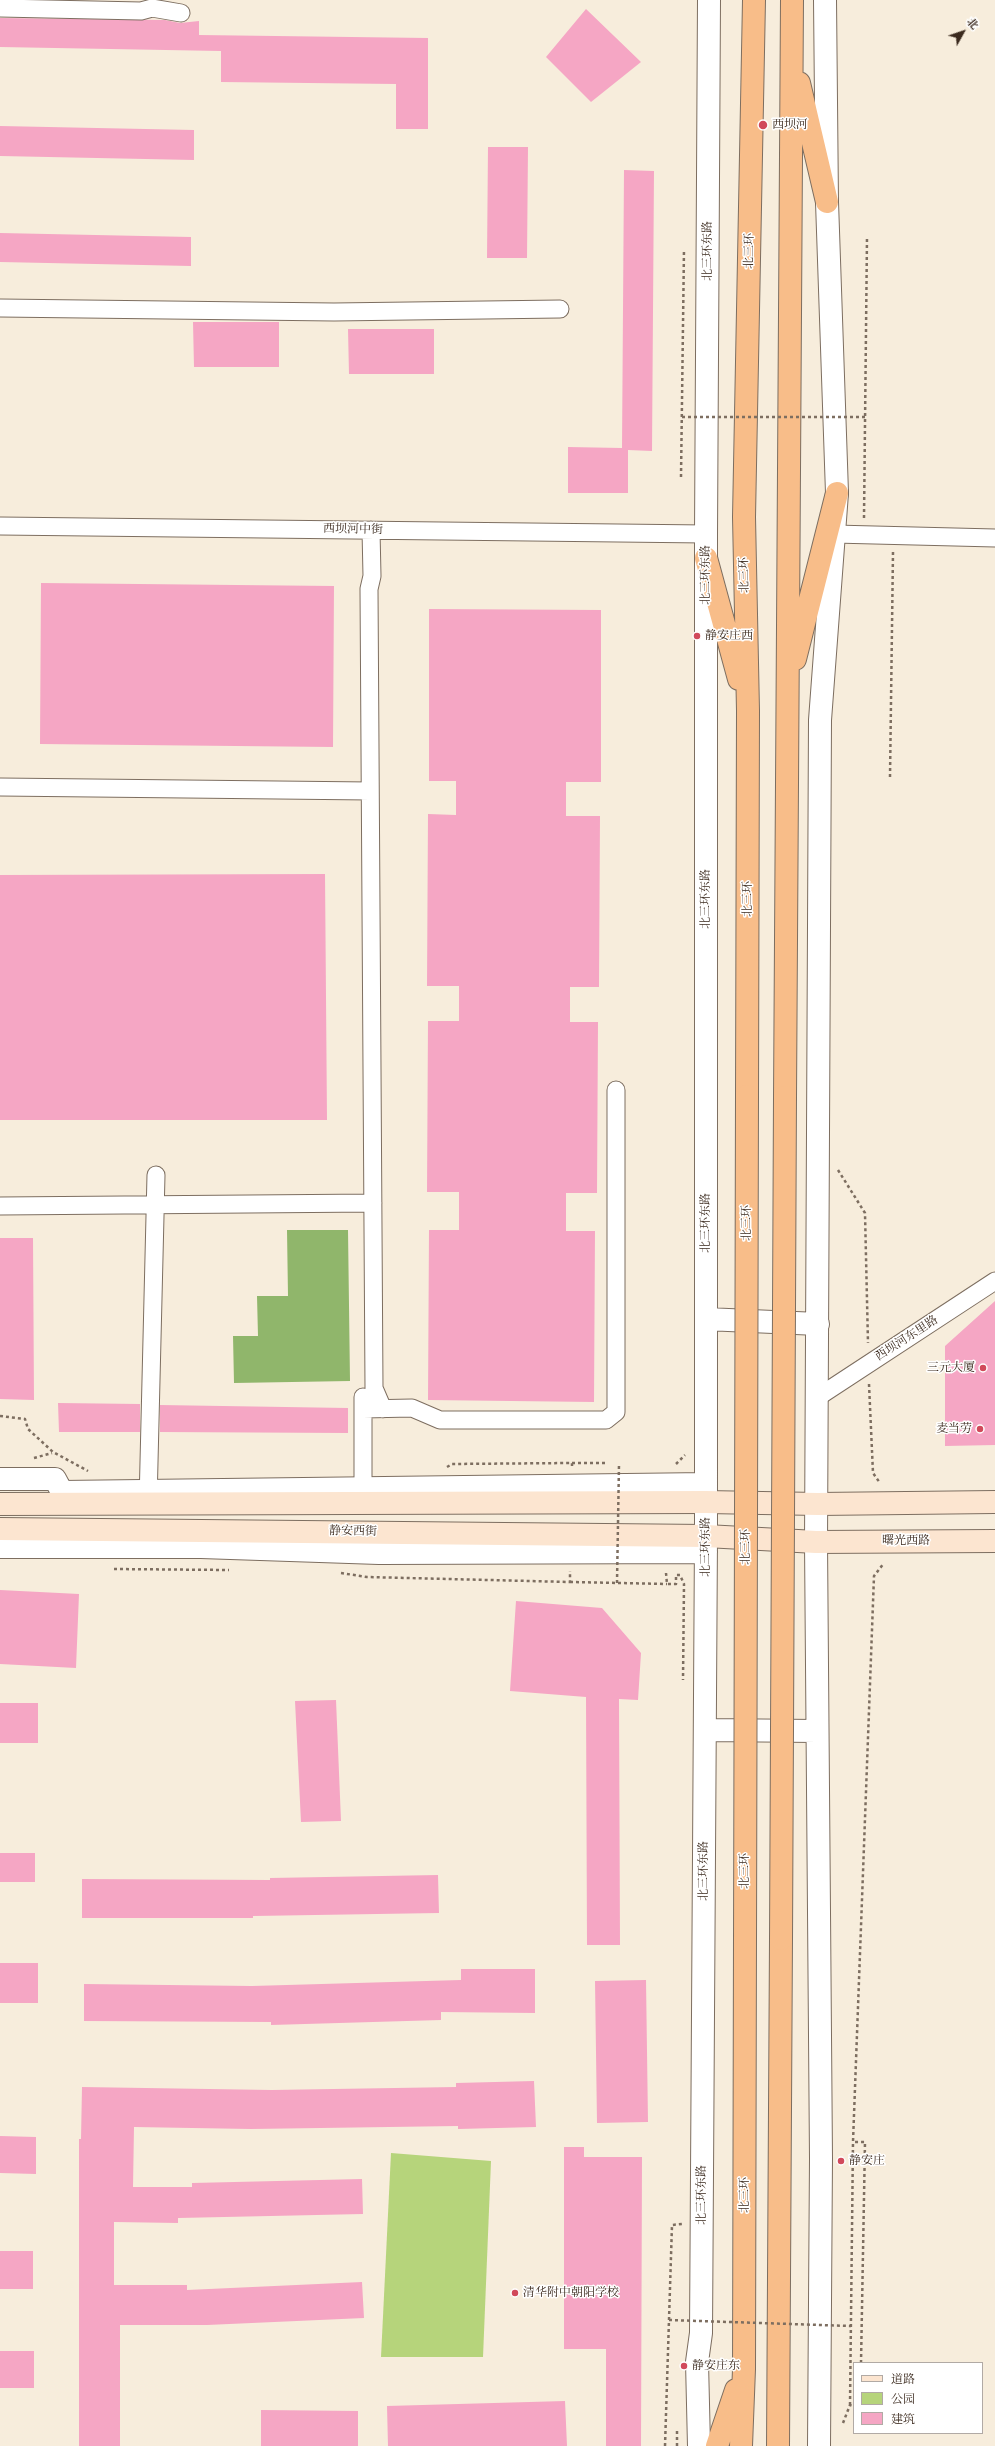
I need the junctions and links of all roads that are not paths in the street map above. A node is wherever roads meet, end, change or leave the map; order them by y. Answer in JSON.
{"nodes":[{"id":1,"x":709,"y":0,"type":"edge"},
{"id":2,"x":754,"y":0,"type":"edge"},
{"id":3,"x":792,"y":0,"type":"edge"},
{"id":4,"x":825,"y":0,"type":"edge"},
{"id":5,"x":0,"y":8,"type":"edge"},
{"id":6,"x":181,"y":13,"type":"dead end"},
{"id":7,"x":791,"y":47,"type":"junction"},
{"id":8,"x":827,"y":202,"type":"junction"},
{"id":9,"x":0,"y":308,"type":"edge"},
{"id":10,"x":560,"y":309,"type":"dead end"},
{"id":11,"x":836,"y":493,"type":"junction"},
{"id":12,"x":0,"y":526,"type":"edge"},
{"id":13,"x":371,"y":530,"type":"junction"},
{"id":14,"x":706,"y":534,"type":"junction"},
{"id":15,"x":834,"y":534,"type":"junction"},
{"id":16,"x":995,"y":538,"type":"edge"},
{"id":17,"x":706,"y":558,"type":"junction"},
{"id":18,"x":786,"y":693,"type":"junction"},
{"id":19,"x":748,"y":711,"type":"junction"},
{"id":20,"x":0,"y":787,"type":"edge"},
{"id":21,"x":370,"y":791,"type":"junction"},
{"id":22,"x":616,"y":1090,"type":"dead end"},
{"id":23,"x":156,"y":1175,"type":"dead end"},
{"id":24,"x":373,"y":1203,"type":"junction"},
{"id":25,"x":156,"y":1205,"type":"junction"},
{"id":26,"x":0,"y":1206,"type":"edge"},
{"id":27,"x":995,"y":1281,"type":"edge"},
{"id":28,"x":706,"y":1319,"type":"junction"},
{"id":29,"x":818,"y":1324,"type":"junction"},
{"id":30,"x":818,"y":1397,"type":"junction"},
{"id":31,"x":383,"y":1409,"type":"junction"},
{"id":32,"x":0,"y":1479,"type":"edge"},
{"id":33,"x":706,"y":1493,"type":"junction"},
{"id":34,"x":363,"y":1496,"type":"junction"},
{"id":35,"x":149,"y":1497,"type":"junction"},
{"id":36,"x":995,"y":1502,"type":"edge"},
{"id":37,"x":0,"y":1504,"type":"edge"},
{"id":38,"x":818,"y":1504,"type":"junction"},
{"id":39,"x":0,"y":1529,"type":"edge"},
{"id":40,"x":322,"y":1532,"type":"junction"},
{"id":41,"x":995,"y":1541,"type":"edge"},
{"id":42,"x":816,"y":1542,"type":"junction"},
{"id":43,"x":706,"y":1544,"type":"junction"},
{"id":44,"x":0,"y":1547,"type":"edge"},
{"id":45,"x":379,"y":1553,"type":"junction"},
{"id":46,"x":705,"y":1730,"type":"junction"},
{"id":47,"x":817,"y":1731,"type":"junction"},
{"id":48,"x":744,"y":2368,"type":"junction"},
{"id":49,"x":699,"y":2446,"type":"edge"},
{"id":50,"x":717,"y":2446,"type":"edge"},
{"id":51,"x":741,"y":2446,"type":"edge"},
{"id":52,"x":778,"y":2446,"type":"edge"},
{"id":53,"x":819,"y":2446,"type":"edge"}],
"edges":[{"from":1,"to":14,"type":"street","name":"北三环东路"},
{"from":2,"to":19,"type":"highway","name":"北三环"},
{"from":3,"to":7,"type":"highway"},
{"from":4,"to":8,"type":"street"},
{"from":5,"to":6,"type":"street"},
{"from":7,"to":8,"type":"highway"},
{"from":7,"to":18,"type":"highway"},
{"from":8,"to":11,"type":"street"},
{"from":9,"to":10,"type":"street"},
{"from":11,"to":15,"type":"street"},
{"from":11,"to":18,"type":"highway"},
{"from":12,"to":13,"type":"street","name":"西坝河中街"},
{"from":13,"to":14,"type":"street","name":"西坝河中街"},
{"from":13,"to":21,"type":"street"},
{"from":14,"to":17,"type":"street","name":"北三环东路"},
{"from":15,"to":16,"type":"street"},
{"from":15,"to":29,"type":"street"},
{"from":17,"to":19,"type":"highway"},
{"from":17,"to":28,"type":"street","name":"北三环东路"},
{"from":18,"to":52,"type":"highway","bridge":true},
{"from":19,"to":48,"type":"highway","name":"北三环","bridge":true},
{"from":20,"to":21,"type":"street"},
{"from":21,"to":24,"type":"street"},
{"from":22,"to":31,"type":"street"},
{"from":23,"to":25,"type":"street"},
{"from":24,"to":25,"type":"street"},
{"from":24,"to":31,"type":"street"},
{"from":25,"to":26,"type":"street"},
{"from":25,"to":35,"type":"street"},
{"from":27,"to":30,"type":"street","name":"西坝河东里路"},
{"from":28,"to":29,"type":"street"},
{"from":28,"to":33,"type":"street","name":"北三环东路"},
{"from":29,"to":30,"type":"street"},
{"from":30,"to":38,"type":"street"},
{"from":31,"to":34,"type":"street"},
{"from":32,"to":35,"type":"street"},
{"from":33,"to":34,"type":"main road"},
{"from":33,"to":38,"type":"main road"},
{"from":33,"to":43,"type":"street","name":"北三环东路"},
{"from":34,"to":35,"type":"main road"},
{"from":35,"to":37,"type":"main road"},
{"from":36,"to":38,"type":"main road"},
{"from":38,"to":42,"type":"street"},
{"from":39,"to":40,"type":"main road","name":"静安西街"},
{"from":40,"to":43,"type":"main road","name":"静安西街"},
{"from":40,"to":45,"type":"street"},
{"from":41,"to":42,"type":"main road","name":"曙光西路"},
{"from":42,"to":43,"type":"main road","name":"静安西街"},
{"from":42,"to":47,"type":"street"},
{"from":43,"to":45,"type":"street"},
{"from":43,"to":46,"type":"street","name":"北三环东路"},
{"from":44,"to":45,"type":"street"},
{"from":46,"to":47,"type":"street"},
{"from":46,"to":49,"type":"street","name":"北三环东路"},
{"from":47,"to":53,"type":"street"},
{"from":48,"to":50,"type":"highway"},
{"from":48,"to":51,"type":"highway","name":"北三环"}]}
